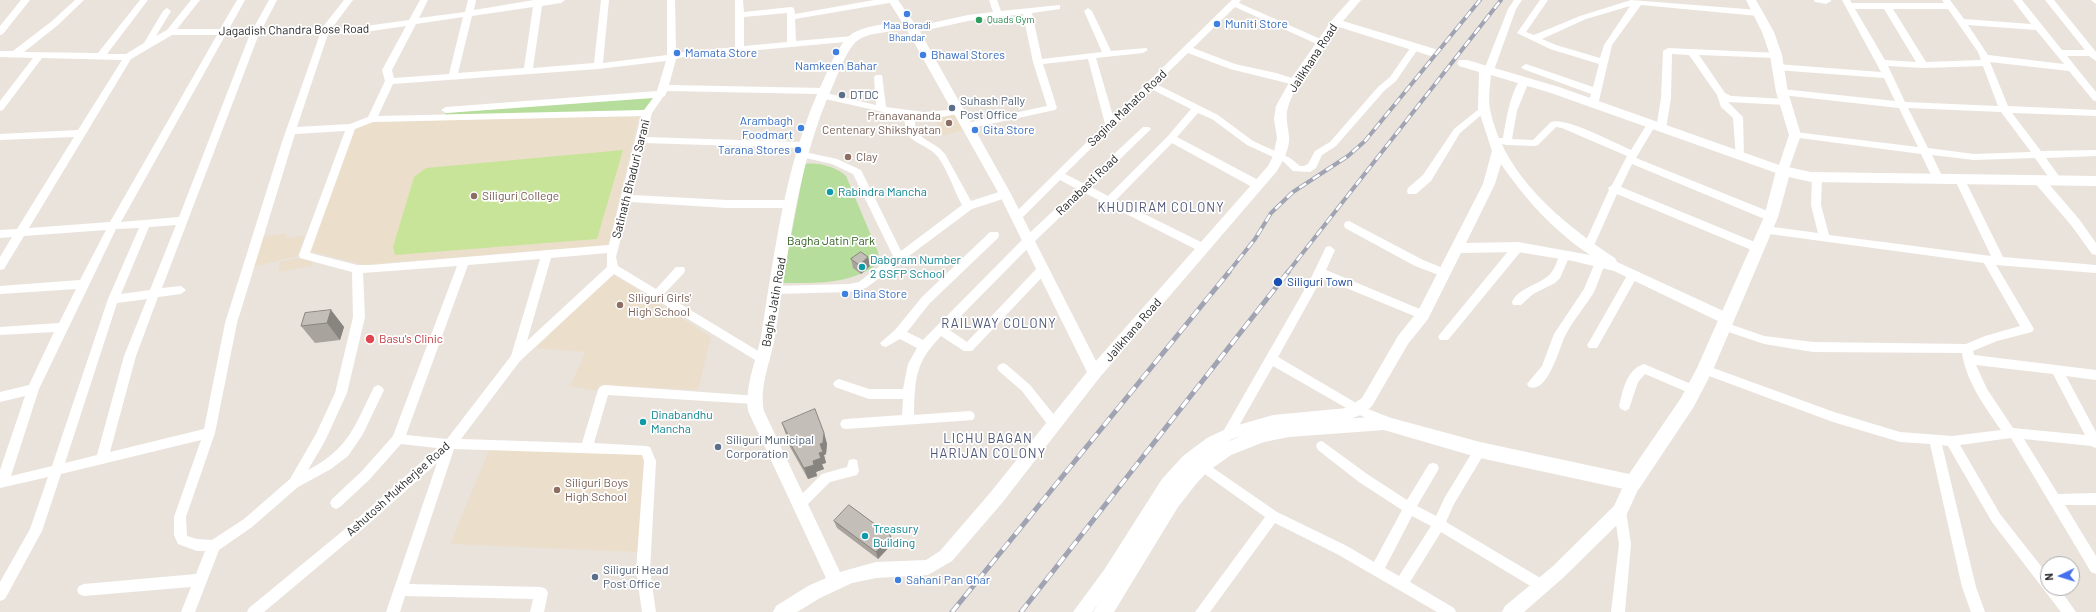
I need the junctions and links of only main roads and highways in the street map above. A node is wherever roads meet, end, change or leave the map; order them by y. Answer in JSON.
{"nodes":[{"id":1,"x":2096,"y":181,"type":"edge"},
{"id":2,"x":1103,"y":612,"type":"edge"}],
"edges":[{"from":1,"to":2,"type":"main road"}]}
